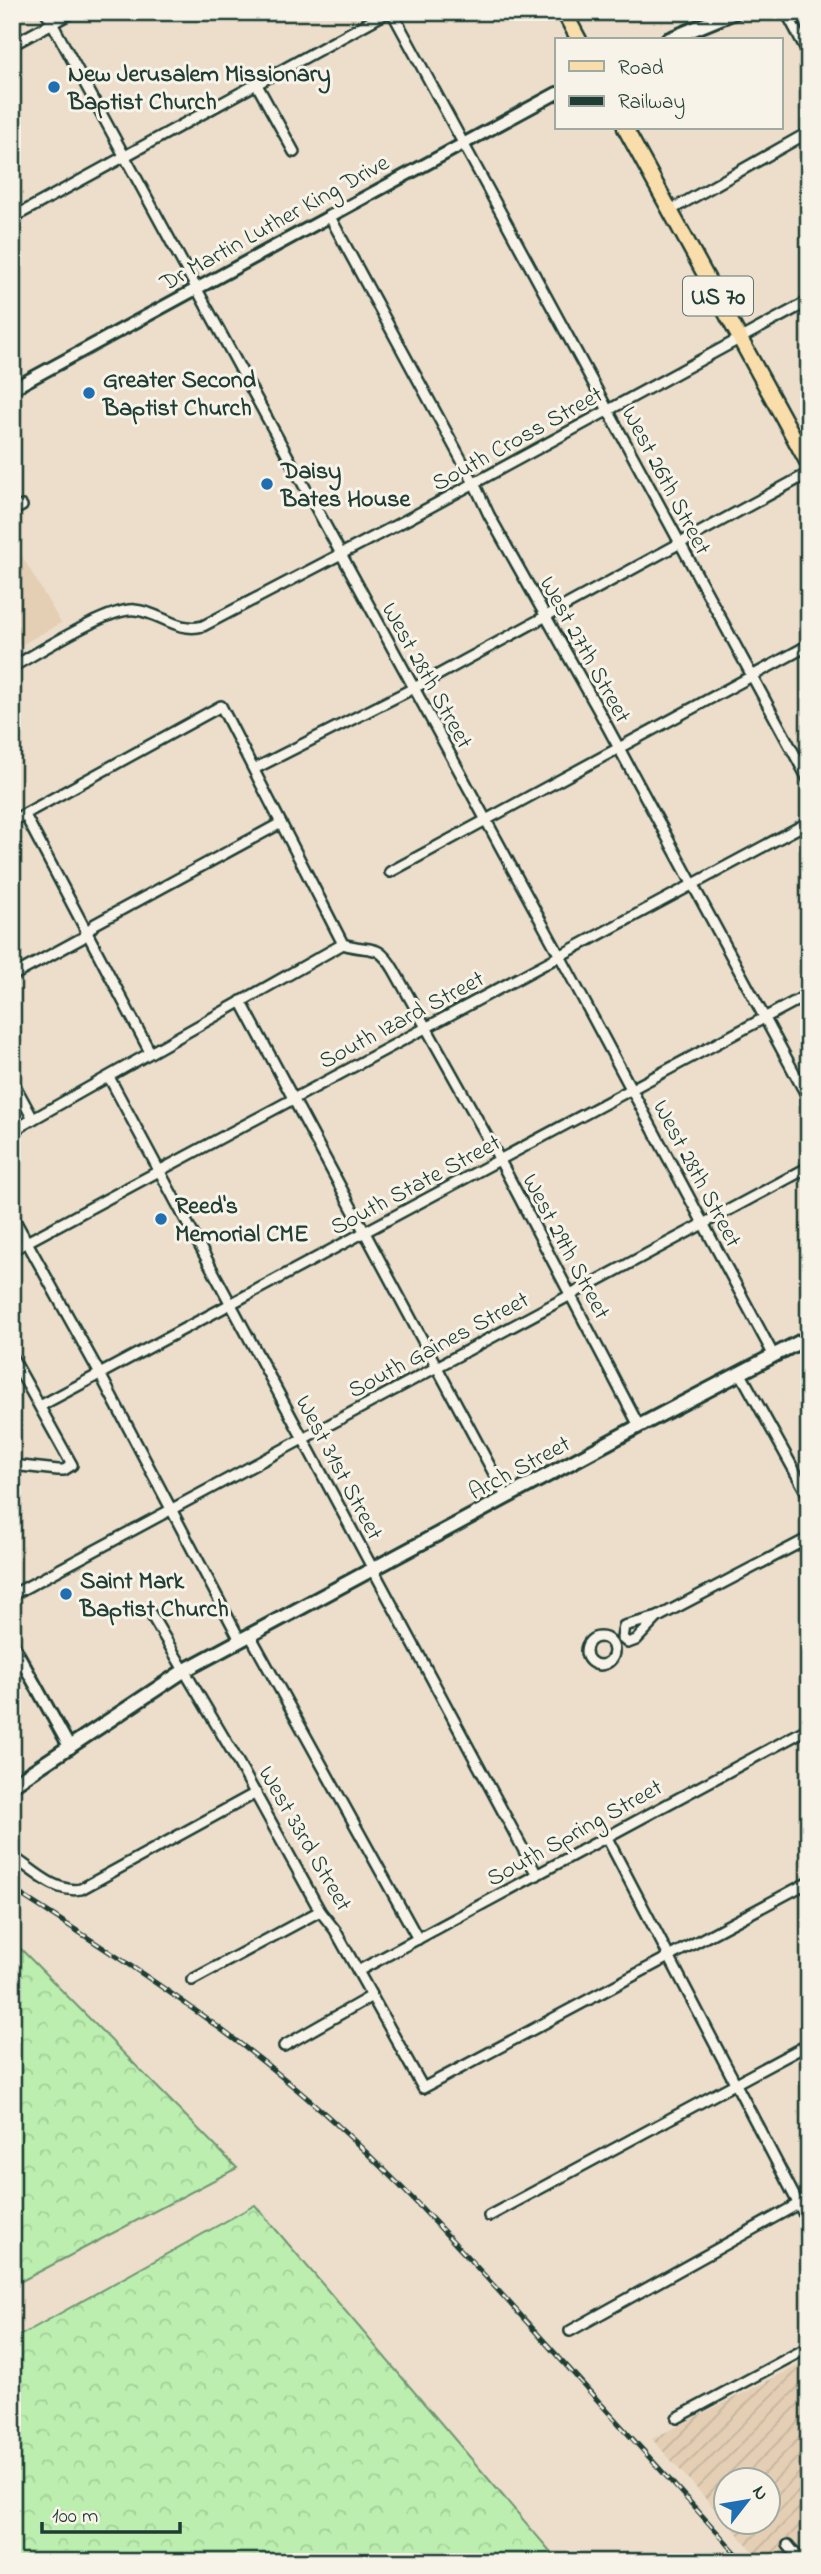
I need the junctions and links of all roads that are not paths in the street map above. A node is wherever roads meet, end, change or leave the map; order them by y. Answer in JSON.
{"nodes":[{"id":1,"x":46,"y":12,"type":"edge"},
{"id":2,"x":73,"y":12,"type":"edge"},
{"id":3,"x":390,"y":12,"type":"edge"},
{"id":4,"x":564,"y":12,"type":"edge"},
{"id":5,"x":735,"y":12,"type":"edge"},
{"id":6,"x":786,"y":12,"type":"edge"},
{"id":7,"x":52,"y":23,"type":"junction"},
{"id":8,"x":578,"y":38,"type":"edge"},
{"id":9,"x":672,"y":38,"type":"edge"},
{"id":10,"x":12,"y":45,"type":"edge"},
{"id":11,"x":809,"y":55,"type":"edge"},
{"id":12,"x":257,"y":85,"type":"junction"},
{"id":13,"x":555,"y":94,"type":"edge"},
{"id":14,"x":626,"y":130,"type":"edge"},
{"id":15,"x":809,"y":132,"type":"edge"},
{"id":16,"x":463,"y":143,"type":"junction"},
{"id":17,"x":294,"y":152,"type":"dead end"},
{"id":18,"x":125,"y":157,"type":"junction"},
{"id":19,"x":671,"y":210,"type":"junction"},
{"id":20,"x":330,"y":217,"type":"junction"},
{"id":21,"x":12,"y":218,"type":"edge"},
{"id":22,"x":196,"y":289,"type":"junction"},
{"id":23,"x":809,"y":301,"type":"edge"},
{"id":24,"x":740,"y":337,"type":"junction"},
{"id":25,"x":12,"y":389,"type":"edge"},
{"id":26,"x":607,"y":410,"type":"junction"},
{"id":27,"x":809,"y":465,"type":"edge"},
{"id":28,"x":809,"y":473,"type":"edge"},
{"id":29,"x":474,"y":483,"type":"junction"},
{"id":30,"x":22,"y":506,"type":"dead end"},
{"id":31,"x":12,"y":511,"type":"edge"},
{"id":32,"x":681,"y":545,"type":"junction"},
{"id":33,"x":341,"y":554,"type":"junction"},
{"id":34,"x":547,"y":616,"type":"junction"},
{"id":35,"x":809,"y":645,"type":"edge"},
{"id":36,"x":12,"y":667,"type":"edge"},
{"id":37,"x":752,"y":676,"type":"junction"},
{"id":38,"x":414,"y":688,"type":"junction"},
{"id":39,"x":618,"y":747,"type":"junction"},
{"id":40,"x":254,"y":769,"type":"junction"},
{"id":41,"x":809,"y":780,"type":"edge"},
{"id":42,"x":25,"y":815,"type":"junction"},
{"id":43,"x":485,"y":819,"type":"junction"},
{"id":44,"x":12,"y":821,"type":"edge"},
{"id":45,"x":809,"y":822,"type":"edge"},
{"id":46,"x":281,"y":823,"type":"junction"},
{"id":47,"x":390,"y":872,"type":"dead end"},
{"id":48,"x":693,"y":886,"type":"junction"},
{"id":49,"x":88,"y":934,"type":"junction"},
{"id":50,"x":343,"y":944,"type":"junction"},
{"id":51,"x":560,"y":956,"type":"junction"},
{"id":52,"x":12,"y":976,"type":"edge"},
{"id":53,"x":809,"y":995,"type":"edge"},
{"id":54,"x":242,"y":1001,"type":"junction"},
{"id":55,"x":764,"y":1019,"type":"junction"},
{"id":56,"x":426,"y":1028,"type":"junction"},
{"id":57,"x":150,"y":1052,"type":"junction"},
{"id":58,"x":109,"y":1077,"type":"junction"},
{"id":59,"x":12,"y":1080,"type":"edge"},
{"id":60,"x":631,"y":1090,"type":"junction"},
{"id":61,"x":295,"y":1099,"type":"junction"},
{"id":62,"x":809,"y":1100,"type":"edge"},
{"id":63,"x":33,"y":1119,"type":"junction"},
{"id":64,"x":12,"y":1130,"type":"edge"},
{"id":65,"x":500,"y":1160,"type":"junction"},
{"id":66,"x":809,"y":1167,"type":"edge"},
{"id":67,"x":160,"y":1171,"type":"junction"},
{"id":68,"x":12,"y":1215,"type":"edge"},
{"id":69,"x":703,"y":1224,"type":"junction"},
{"id":70,"x":366,"y":1232,"type":"junction"},
{"id":71,"x":27,"y":1242,"type":"junction"},
{"id":72,"x":12,"y":1250,"type":"edge"},
{"id":73,"x":570,"y":1295,"type":"junction"},
{"id":74,"x":230,"y":1304,"type":"junction"},
{"id":75,"x":809,"y":1337,"type":"edge"},
{"id":76,"x":774,"y":1356,"type":"junction"},
{"id":77,"x":12,"y":1357,"type":"edge"},
{"id":78,"x":437,"y":1367,"type":"junction"},
{"id":79,"x":100,"y":1374,"type":"junction"},
{"id":80,"x":741,"y":1374,"type":"junction"},
{"id":81,"x":40,"y":1406,"type":"junction"},
{"id":82,"x":639,"y":1426,"type":"junction"},
{"id":83,"x":303,"y":1438,"type":"junction"},
{"id":84,"x":12,"y":1465,"type":"edge"},
{"id":85,"x":809,"y":1497,"type":"edge"},
{"id":86,"x":507,"y":1498,"type":"junction"},
{"id":87,"x":171,"y":1510,"type":"junction"},
{"id":88,"x":809,"y":1538,"type":"edge"},
{"id":89,"x":373,"y":1569,"type":"junction"},
{"id":90,"x":12,"y":1595,"type":"edge"},
{"id":91,"x":149,"y":1611,"type":"dead end"},
{"id":92,"x":658,"y":1617,"type":"junction"},
{"id":93,"x":245,"y":1638,"type":"junction"},
{"id":94,"x":622,"y":1638,"type":"junction"},
{"id":95,"x":12,"y":1643,"type":"edge"},
{"id":96,"x":613,"y":1643,"type":"dead end"},
{"id":97,"x":185,"y":1670,"type":"junction"},
{"id":98,"x":809,"y":1728,"type":"edge"},
{"id":99,"x":70,"y":1748,"type":"junction"},
{"id":100,"x":12,"y":1785,"type":"edge"},
{"id":101,"x":256,"y":1793,"type":"junction"},
{"id":102,"x":606,"y":1836,"type":"junction"},
{"id":103,"x":12,"y":1856,"type":"edge"},
{"id":104,"x":537,"y":1875,"type":"junction"},
{"id":105,"x":809,"y":1882,"type":"edge"},
{"id":106,"x":320,"y":1911,"type":"junction"},
{"id":107,"x":418,"y":1939,"type":"junction"},
{"id":108,"x":670,"y":1956,"type":"junction"},
{"id":109,"x":358,"y":1971,"type":"junction"},
{"id":110,"x":192,"y":1980,"type":"dead end"},
{"id":111,"x":370,"y":1997,"type":"junction"},
{"id":112,"x":809,"y":2044,"type":"edge"},
{"id":113,"x":284,"y":2046,"type":"dead end"},
{"id":114,"x":735,"y":2082,"type":"junction"},
{"id":115,"x":809,"y":2198,"type":"edge"},
{"id":116,"x":798,"y":2204,"type":"junction"},
{"id":117,"x":489,"y":2216,"type":"dead end"},
{"id":118,"x":809,"y":2224,"type":"edge"},
{"id":119,"x":570,"y":2331,"type":"dead end"},
{"id":120,"x":809,"y":2347,"type":"edge"},
{"id":121,"x":677,"y":2418,"type":"dead end"},
{"id":122,"x":788,"y":2545,"type":"dead end"},
{"id":123,"x":802,"y":2562,"type":"edge"}],
"edges":[{"from":1,"to":7,"type":"street","name":"West 28th Street"},
{"from":2,"to":7,"type":"street"},
{"from":3,"to":12,"type":"street"},
{"from":3,"to":16,"type":"street","name":"West 26th Street"},
{"from":4,"to":8,"type":"main road"},
{"from":5,"to":9,"type":"main road"},
{"from":6,"to":11,"type":"street"},
{"from":7,"to":10,"type":"street"},
{"from":7,"to":18,"type":"street","name":"West 28th Street"},
{"from":12,"to":17,"type":"street"},
{"from":12,"to":18,"type":"street"},
{"from":13,"to":16,"type":"street","name":"Dr Martin Luther King Drive"},
{"from":14,"to":19,"type":"main road","number":"US 70"},
{"from":15,"to":19,"type":"street"},
{"from":16,"to":20,"type":"street","name":"Dr Martin Luther King Drive"},
{"from":16,"to":26,"type":"street","name":"West 26th Street"},
{"from":18,"to":21,"type":"street"},
{"from":18,"to":22,"type":"street","name":"West 28th Street"},
{"from":19,"to":24,"type":"main road","number":"US 70"},
{"from":20,"to":22,"type":"street","name":"Dr Martin Luther King Drive"},
{"from":20,"to":29,"type":"street","name":"West 27th Street"},
{"from":22,"to":25,"type":"street","name":"Dr Martin Luther King Drive"},
{"from":22,"to":33,"type":"street","name":"West 28th Street"},
{"from":23,"to":24,"type":"street","name":"South Cross Street"},
{"from":24,"to":26,"type":"street","name":"South Cross Street"},
{"from":24,"to":27,"type":"main road","number":"US 70"},
{"from":26,"to":29,"type":"street","name":"South Cross Street"},
{"from":26,"to":32,"type":"street","name":"West 26th Street"},
{"from":28,"to":32,"type":"street"},
{"from":29,"to":33,"type":"street","name":"South Cross Street"},
{"from":29,"to":34,"type":"street","name":"West 27th Street"},
{"from":30,"to":31,"type":"street"},
{"from":32,"to":34,"type":"street"},
{"from":32,"to":37,"type":"street","name":"West 26th Street"},
{"from":33,"to":36,"type":"street","name":"South Cross Street"},
{"from":33,"to":38,"type":"street","name":"West 28th Street"},
{"from":34,"to":38,"type":"street"},
{"from":34,"to":39,"type":"street","name":"West 27th Street"},
{"from":35,"to":37,"type":"street"},
{"from":37,"to":39,"type":"street"},
{"from":37,"to":41,"type":"street","name":"West 26th Street"},
{"from":38,"to":40,"type":"street"},
{"from":38,"to":43,"type":"street","name":"West 28th Street"},
{"from":39,"to":43,"type":"street"},
{"from":39,"to":48,"type":"street","name":"West 27th Street"},
{"from":40,"to":42,"type":"street"},
{"from":40,"to":46,"type":"street"},
{"from":42,"to":44,"type":"street"},
{"from":42,"to":49,"type":"street"},
{"from":43,"to":47,"type":"street"},
{"from":43,"to":51,"type":"street","name":"West 28th Street"},
{"from":45,"to":48,"type":"street","name":"South Izard Street"},
{"from":46,"to":49,"type":"street"},
{"from":46,"to":50,"type":"street"},
{"from":48,"to":51,"type":"street","name":"South Izard Street"},
{"from":48,"to":55,"type":"street","name":"West 27th Street"},
{"from":49,"to":52,"type":"street"},
{"from":49,"to":57,"type":"street"},
{"from":50,"to":54,"type":"street"},
{"from":50,"to":56,"type":"street","name":"West 29th Street"},
{"from":51,"to":56,"type":"street","name":"South Izard Street"},
{"from":51,"to":60,"type":"street","name":"West 28th Street"},
{"from":53,"to":55,"type":"street","name":"South State Street"},
{"from":54,"to":57,"type":"street"},
{"from":54,"to":61,"type":"street"},
{"from":55,"to":60,"type":"street","name":"South State Street"},
{"from":55,"to":62,"type":"street","name":"West 27th Street"},
{"from":56,"to":61,"type":"street","name":"South Izard Street"},
{"from":56,"to":65,"type":"street","name":"West 29th Street"},
{"from":57,"to":58,"type":"street"},
{"from":58,"to":63,"type":"street"},
{"from":58,"to":67,"type":"street","name":"West 31st Street"},
{"from":59,"to":63,"type":"street"},
{"from":60,"to":65,"type":"street","name":"South State Street"},
{"from":60,"to":69,"type":"street","name":"West 28th Street"},
{"from":61,"to":67,"type":"street","name":"South Izard Street"},
{"from":61,"to":70,"type":"street"},
{"from":63,"to":64,"type":"street"},
{"from":65,"to":70,"type":"street","name":"South State Street"},
{"from":65,"to":73,"type":"street","name":"West 29th Street"},
{"from":66,"to":69,"type":"street","name":"South Gaines Street"},
{"from":67,"to":71,"type":"street","name":"South Izard Street"},
{"from":67,"to":74,"type":"street","name":"West 31st Street"},
{"from":68,"to":71,"type":"street"},
{"from":69,"to":73,"type":"street","name":"South Gaines Street"},
{"from":69,"to":76,"type":"street","name":"West 28th Street"},
{"from":70,"to":74,"type":"street","name":"South State Street"},
{"from":70,"to":78,"type":"street"},
{"from":71,"to":72,"type":"street","name":"South Izard Street"},
{"from":71,"to":79,"type":"street"},
{"from":73,"to":78,"type":"street","name":"South Gaines Street"},
{"from":73,"to":82,"type":"street","name":"West 29th Street"},
{"from":74,"to":79,"type":"street","name":"South State Street"},
{"from":74,"to":83,"type":"street","name":"West 31st Street"},
{"from":75,"to":76,"type":"main road","name":"Arch Street"},
{"from":76,"to":80,"type":"main road","name":"Arch Street"},
{"from":77,"to":81,"type":"street"},
{"from":78,"to":83,"type":"street","name":"South Gaines Street"},
{"from":78,"to":86,"type":"street"},
{"from":79,"to":81,"type":"street","name":"South State Street"},
{"from":79,"to":87,"type":"street"},
{"from":80,"to":82,"type":"main road","name":"Arch Street"},
{"from":80,"to":85,"type":"street"},
{"from":81,"to":84,"type":"street"},
{"from":82,"to":86,"type":"main road","name":"Arch Street"},
{"from":83,"to":87,"type":"street","name":"South Gaines Street"},
{"from":83,"to":89,"type":"street","name":"West 31st Street"},
{"from":86,"to":89,"type":"main road","name":"Arch Street"},
{"from":87,"to":90,"type":"street","name":"South Gaines Street"},
{"from":87,"to":93,"type":"street"},
{"from":88,"to":92,"type":"street"},
{"from":89,"to":93,"type":"main road","name":"Arch Street"},
{"from":89,"to":104,"type":"street","name":"West 31st Street"},
{"from":91,"to":97,"type":"street","name":"West 33rd Street"},
{"from":92,"to":94,"type":"street"},
{"from":92,"to":94,"type":"street"},
{"from":93,"to":97,"type":"main road","name":"Arch Street"},
{"from":93,"to":107,"type":"street"},
{"from":94,"to":96,"type":"street"},
{"from":95,"to":99,"type":"street"},
{"from":97,"to":99,"type":"main road","name":"Arch Street"},
{"from":97,"to":101,"type":"street","name":"West 33rd Street"},
{"from":98,"to":102,"type":"street","name":"South Spring Street"},
{"from":99,"to":100,"type":"main road","name":"Arch Street"},
{"from":101,"to":103,"type":"street"},
{"from":101,"to":106,"type":"street","name":"West 33rd Street"},
{"from":102,"to":104,"type":"street","name":"South Spring Street"},
{"from":102,"to":108,"type":"street"},
{"from":104,"to":107,"type":"street","name":"South Spring Street"},
{"from":105,"to":108,"type":"street"},
{"from":106,"to":109,"type":"street","name":"West 33rd Street"},
{"from":106,"to":110,"type":"street"},
{"from":107,"to":109,"type":"street","name":"South Spring Street"},
{"from":108,"to":111,"type":"street","name":"West 33rd Street"},
{"from":108,"to":114,"type":"street"},
{"from":109,"to":111,"type":"street","name":"West 33rd Street"},
{"from":111,"to":113,"type":"street"},
{"from":112,"to":114,"type":"street"},
{"from":114,"to":116,"type":"street"},
{"from":114,"to":117,"type":"street"},
{"from":115,"to":116,"type":"street"},
{"from":116,"to":118,"type":"street"},
{"from":116,"to":119,"type":"street"},
{"from":120,"to":121,"type":"street"},
{"from":122,"to":123,"type":"street"}]}
